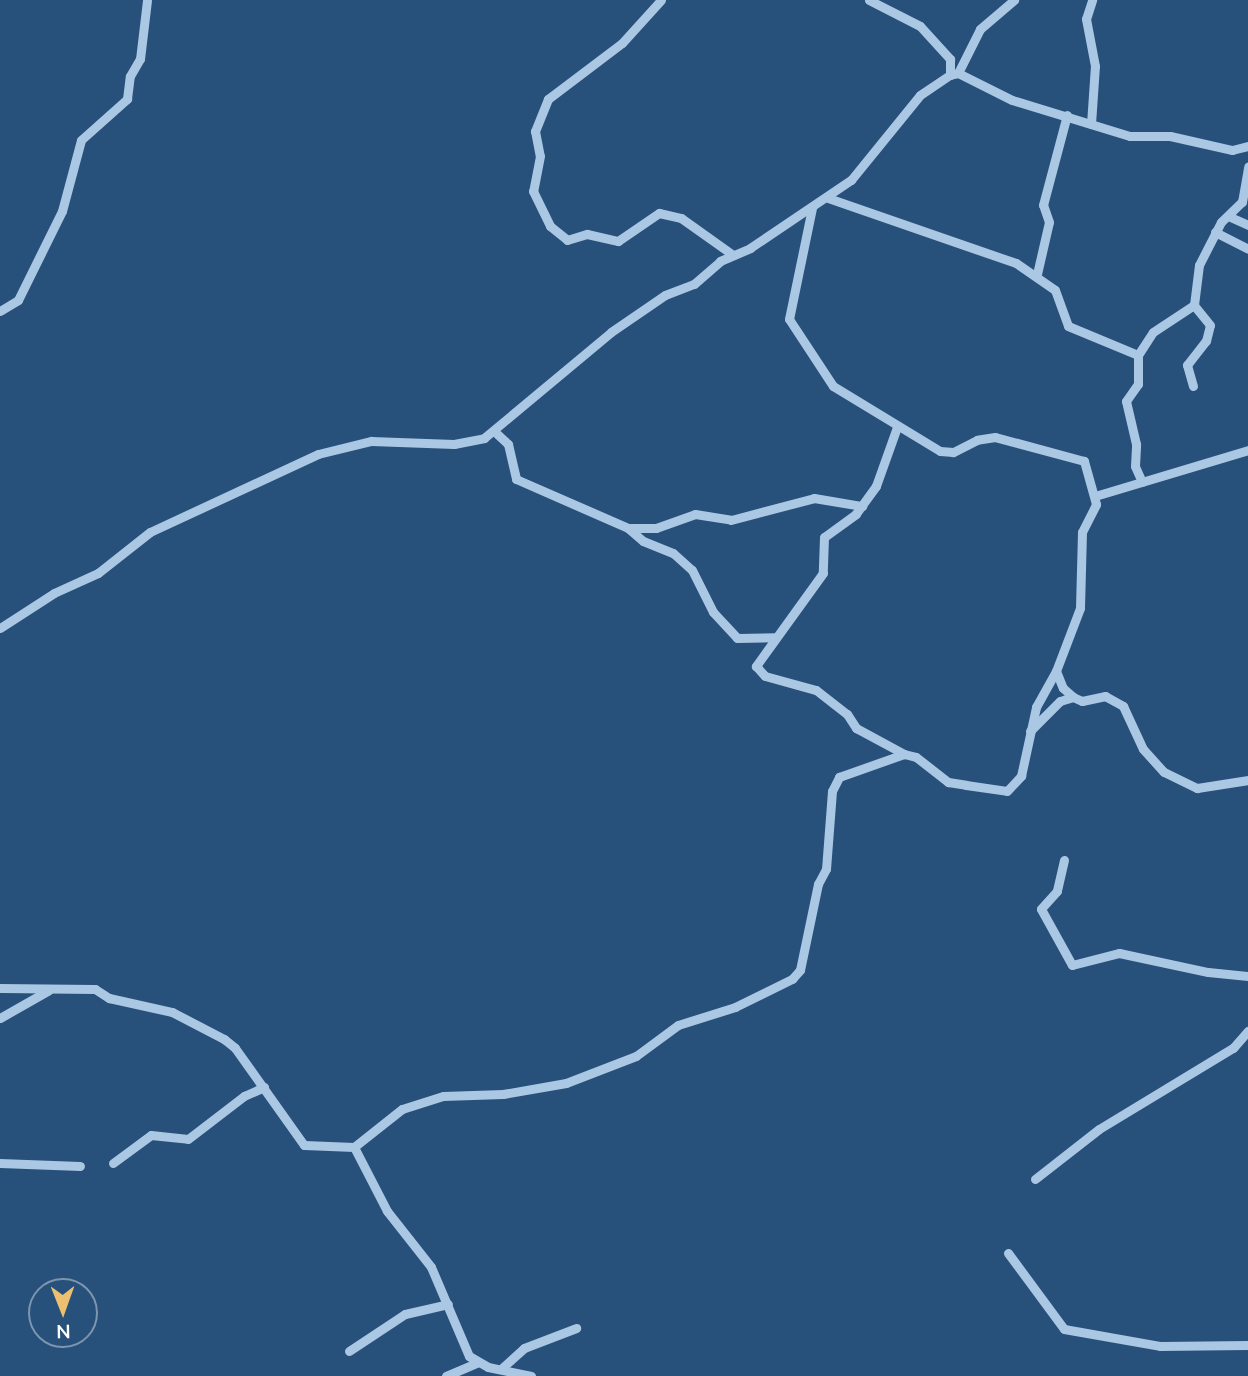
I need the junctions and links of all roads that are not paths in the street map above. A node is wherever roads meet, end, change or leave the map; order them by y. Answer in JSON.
{"nodes":[{"id":1,"x":147,"y":0,"type":"edge"},
{"id":2,"x":662,"y":0,"type":"edge"},
{"id":3,"x":869,"y":0,"type":"edge"},
{"id":4,"x":1014,"y":0,"type":"edge"},
{"id":5,"x":1092,"y":0,"type":"edge"},
{"id":6,"x":954,"y":74,"type":"junction"},
{"id":7,"x":1067,"y":115,"type":"junction"},
{"id":8,"x":1091,"y":124,"type":"junction"},
{"id":9,"x":1248,"y":147,"type":"edge"},
{"id":10,"x":1248,"y":167,"type":"edge"},
{"id":11,"x":828,"y":198,"type":"junction"},
{"id":12,"x":812,"y":208,"type":"junction"},
{"id":13,"x":1227,"y":216,"type":"junction"},
{"id":14,"x":1248,"y":225,"type":"edge"},
{"id":15,"x":1215,"y":232,"type":"junction"},
{"id":16,"x":1248,"y":249,"type":"edge"},
{"id":17,"x":733,"y":255,"type":"junction"},
{"id":18,"x":1037,"y":274,"type":"junction"},
{"id":19,"x":1194,"y":305,"type":"junction"},
{"id":20,"x":0,"y":311,"type":"edge"},
{"id":21,"x":1138,"y":355,"type":"junction"},
{"id":22,"x":1193,"y":386,"type":"dead end"},
{"id":23,"x":897,"y":427,"type":"junction"},
{"id":24,"x":495,"y":432,"type":"junction"},
{"id":25,"x":1248,"y":450,"type":"edge"},
{"id":26,"x":1142,"y":482,"type":"junction"},
{"id":27,"x":1095,"y":496,"type":"junction"},
{"id":28,"x":862,"y":506,"type":"junction"},
{"id":29,"x":628,"y":528,"type":"junction"},
{"id":30,"x":0,"y":628,"type":"edge"},
{"id":31,"x":776,"y":637,"type":"junction"},
{"id":32,"x":1056,"y":671,"type":"junction"},
{"id":33,"x":1073,"y":697,"type":"junction"},
{"id":34,"x":1030,"y":731,"type":"junction"},
{"id":35,"x":904,"y":754,"type":"junction"},
{"id":36,"x":1248,"y":780,"type":"edge"},
{"id":37,"x":1064,"y":860,"type":"dead end"},
{"id":38,"x":1248,"y":976,"type":"edge"},
{"id":39,"x":0,"y":988,"type":"edge"},
{"id":40,"x":49,"y":990,"type":"junction"},
{"id":41,"x":0,"y":1017,"type":"edge"},
{"id":42,"x":1248,"y":1031,"type":"edge"},
{"id":43,"x":264,"y":1087,"type":"junction"},
{"id":44,"x":354,"y":1147,"type":"junction"},
{"id":45,"x":0,"y":1163,"type":"edge"},
{"id":46,"x":113,"y":1163,"type":"dead end"},
{"id":47,"x":80,"y":1166,"type":"dead end"},
{"id":48,"x":1035,"y":1179,"type":"dead end"},
{"id":49,"x":1007,"y":1253,"type":"dead end"},
{"id":50,"x":448,"y":1304,"type":"junction"},
{"id":51,"x":576,"y":1328,"type":"dead end"},
{"id":52,"x":1248,"y":1345,"type":"edge"},
{"id":53,"x":349,"y":1351,"type":"dead end"},
{"id":54,"x":477,"y":1363,"type":"junction"},
{"id":55,"x":502,"y":1368,"type":"junction"},
{"id":56,"x":446,"y":1376,"type":"edge"},
{"id":57,"x":531,"y":1376,"type":"edge"}],
"edges":[{"from":1,"to":20,"type":"street"},
{"from":2,"to":17,"type":"street"},
{"from":3,"to":6,"type":"street"},
{"from":4,"to":6,"type":"street"},
{"from":5,"to":8,"type":"street"},
{"from":6,"to":7,"type":"street"},
{"from":6,"to":11,"type":"street"},
{"from":7,"to":8,"type":"street"},
{"from":7,"to":18,"type":"street"},
{"from":8,"to":9,"type":"street"},
{"from":10,"to":13,"type":"street"},
{"from":11,"to":12,"type":"street"},
{"from":11,"to":18,"type":"street"},
{"from":12,"to":17,"type":"street"},
{"from":12,"to":23,"type":"street"},
{"from":13,"to":14,"type":"street"},
{"from":13,"to":15,"type":"street"},
{"from":15,"to":16,"type":"street"},
{"from":15,"to":19,"type":"street"},
{"from":17,"to":24,"type":"street"},
{"from":18,"to":21,"type":"street"},
{"from":19,"to":21,"type":"street"},
{"from":19,"to":22,"type":"street"},
{"from":21,"to":26,"type":"street"},
{"from":23,"to":27,"type":"street"},
{"from":23,"to":28,"type":"street"},
{"from":24,"to":29,"type":"street"},
{"from":24,"to":30,"type":"street"},
{"from":25,"to":26,"type":"street"},
{"from":26,"to":27,"type":"street"},
{"from":27,"to":32,"type":"street"},
{"from":28,"to":29,"type":"street"},
{"from":28,"to":31,"type":"street"},
{"from":29,"to":31,"type":"street"},
{"from":31,"to":35,"type":"street"},
{"from":32,"to":33,"type":"street"},
{"from":32,"to":34,"type":"street"},
{"from":33,"to":34,"type":"street"},
{"from":33,"to":36,"type":"street"},
{"from":34,"to":35,"type":"street"},
{"from":35,"to":44,"type":"street"},
{"from":37,"to":38,"type":"street"},
{"from":39,"to":40,"type":"street"},
{"from":40,"to":41,"type":"street"},
{"from":40,"to":43,"type":"street"},
{"from":42,"to":48,"type":"street"},
{"from":43,"to":44,"type":"street"},
{"from":43,"to":46,"type":"street"},
{"from":44,"to":50,"type":"street"},
{"from":45,"to":47,"type":"street"},
{"from":49,"to":52,"type":"street"},
{"from":50,"to":53,"type":"street"},
{"from":50,"to":54,"type":"street"},
{"from":51,"to":55,"type":"street"},
{"from":54,"to":55,"type":"street"},
{"from":54,"to":56,"type":"street"},
{"from":55,"to":57,"type":"street"}]}
